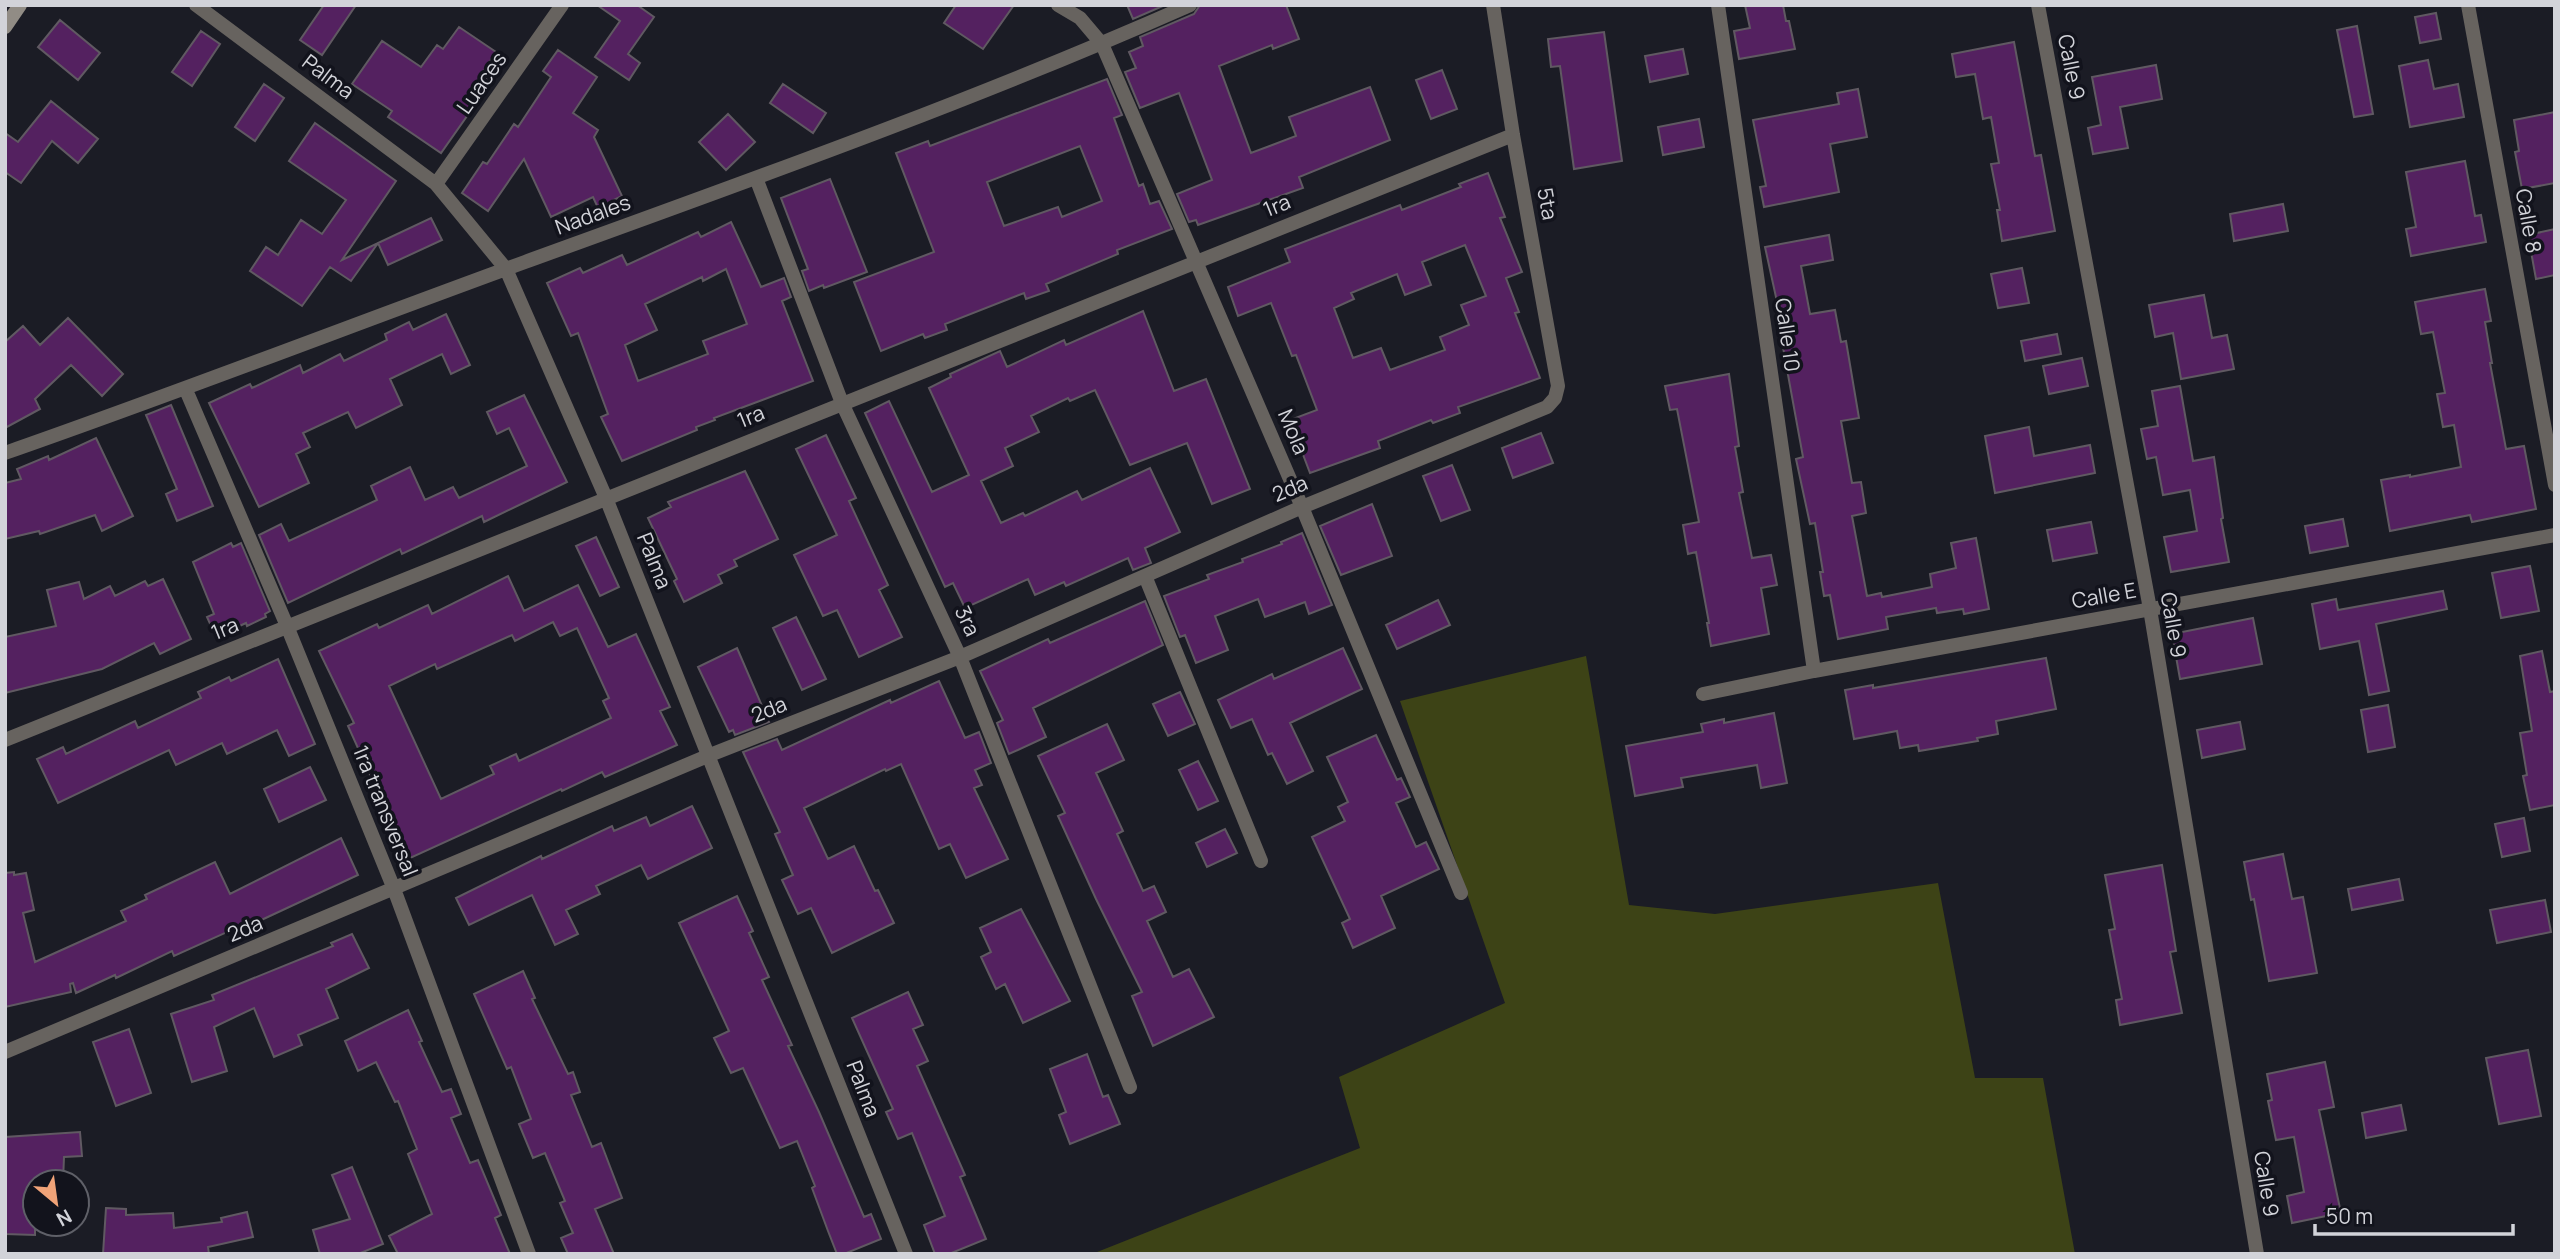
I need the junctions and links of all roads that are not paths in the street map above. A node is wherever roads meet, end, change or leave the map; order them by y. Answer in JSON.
{"nodes":[{"id":1,"x":20,"y":5,"type":"edge"},
{"id":2,"x":196,"y":5,"type":"edge"},
{"id":3,"x":562,"y":5,"type":"edge"},
{"id":4,"x":1058,"y":5,"type":"edge"},
{"id":5,"x":1088,"y":5,"type":"edge"},
{"id":6,"x":1190,"y":5,"type":"edge"},
{"id":7,"x":1493,"y":5,"type":"edge"},
{"id":8,"x":1718,"y":5,"type":"edge"},
{"id":9,"x":2038,"y":5,"type":"edge"},
{"id":10,"x":2468,"y":5,"type":"edge"},
{"id":11,"x":1080,"y":18,"type":"junction"},
{"id":12,"x":5,"y":27,"type":"edge"},
{"id":13,"x":1102,"y":44,"type":"junction"},
{"id":14,"x":1513,"y":135,"type":"junction"},
{"id":15,"x":756,"y":178,"type":"junction"},
{"id":16,"x":436,"y":184,"type":"junction"},
{"id":17,"x":1197,"y":261,"type":"junction"},
{"id":18,"x":506,"y":269,"type":"junction"},
{"id":19,"x":186,"y":390,"type":"junction"},
{"id":20,"x":842,"y":403,"type":"junction"},
{"id":21,"x":1547,"y":407,"type":"joint"},
{"id":22,"x":5,"y":453,"type":"edge"},
{"id":23,"x":2555,"y":485,"type":"edge"},
{"id":24,"x":606,"y":498,"type":"junction"},
{"id":25,"x":1302,"y":507,"type":"junction"},
{"id":26,"x":2555,"y":535,"type":"edge"},
{"id":27,"x":1145,"y":576,"type":"junction"},
{"id":28,"x":2150,"y":609,"type":"junction"},
{"id":29,"x":287,"y":626,"type":"junction"},
{"id":30,"x":960,"y":657,"type":"junction"},
{"id":31,"x":1814,"y":671,"type":"junction"},
{"id":32,"x":1703,"y":694,"type":"dead end"},
{"id":33,"x":5,"y":740,"type":"edge"},
{"id":34,"x":710,"y":755,"type":"junction"},
{"id":35,"x":1261,"y":861,"type":"dead end"},
{"id":36,"x":394,"y":889,"type":"junction"},
{"id":37,"x":1461,"y":893,"type":"dead end"},
{"id":38,"x":5,"y":1052,"type":"edge"},
{"id":39,"x":1130,"y":1087,"type":"dead end"},
{"id":40,"x":529,"y":1254,"type":"edge"},
{"id":41,"x":906,"y":1254,"type":"edge"},
{"id":42,"x":2257,"y":1254,"type":"edge"}],
"edges":[{"from":1,"to":12,"type":"main road"},
{"from":2,"to":16,"type":"street","name":"Palma"},
{"from":3,"to":16,"type":"street","name":"Luaces"},
{"from":4,"to":11,"type":"street","name":"Mola"},
{"from":5,"to":11,"type":"street"},
{"from":6,"to":13,"type":"street","name":"Nadales"},
{"from":7,"to":14,"type":"street","name":"5ta"},
{"from":8,"to":31,"type":"street","name":"Calle 10"},
{"from":9,"to":28,"type":"street","name":"Calle 9"},
{"from":10,"to":23,"type":"street","name":"Calle 8"},
{"from":11,"to":13,"type":"street","name":"Mola"},
{"from":13,"to":15,"type":"street","name":"Nadales"},
{"from":13,"to":17,"type":"street","name":"Mola"},
{"from":14,"to":17,"type":"street","name":"1ra"},
{"from":14,"to":21,"type":"street","name":"5ta"},
{"from":15,"to":18,"type":"street","name":"Nadales"},
{"from":15,"to":20,"type":"street","name":"3ra"},
{"from":16,"to":18,"type":"street","name":"Palma"},
{"from":17,"to":20,"type":"street","name":"1ra"},
{"from":17,"to":25,"type":"street","name":"Mola"},
{"from":18,"to":19,"type":"street","name":"Nadales"},
{"from":18,"to":24,"type":"street","name":"Palma"},
{"from":19,"to":22,"type":"street","name":"Nadales"},
{"from":19,"to":29,"type":"street","name":"1ra transversal"},
{"from":20,"to":24,"type":"street","name":"1ra"},
{"from":20,"to":30,"type":"street","name":"3ra"},
{"from":21,"to":25,"type":"street","name":"2da"},
{"from":24,"to":29,"type":"street","name":"1ra"},
{"from":24,"to":34,"type":"street","name":"Palma"},
{"from":25,"to":27,"type":"street","name":"2da"},
{"from":25,"to":37,"type":"street","name":"Mola"},
{"from":26,"to":28,"type":"street","name":"Calle E"},
{"from":27,"to":30,"type":"street","name":"2da"},
{"from":27,"to":35,"type":"street"},
{"from":28,"to":31,"type":"street","name":"Calle E"},
{"from":28,"to":42,"type":"street","name":"Calle 9"},
{"from":29,"to":33,"type":"street","name":"1ra"},
{"from":29,"to":36,"type":"street","name":"1ra transversal"},
{"from":30,"to":34,"type":"street","name":"2da"},
{"from":30,"to":39,"type":"street","name":"3ra"},
{"from":31,"to":32,"type":"street","name":"Calle E"},
{"from":34,"to":36,"type":"street","name":"2da"},
{"from":34,"to":41,"type":"street","name":"Palma"},
{"from":36,"to":38,"type":"street","name":"2da"},
{"from":36,"to":40,"type":"street","name":"1ra transversal"}]}
